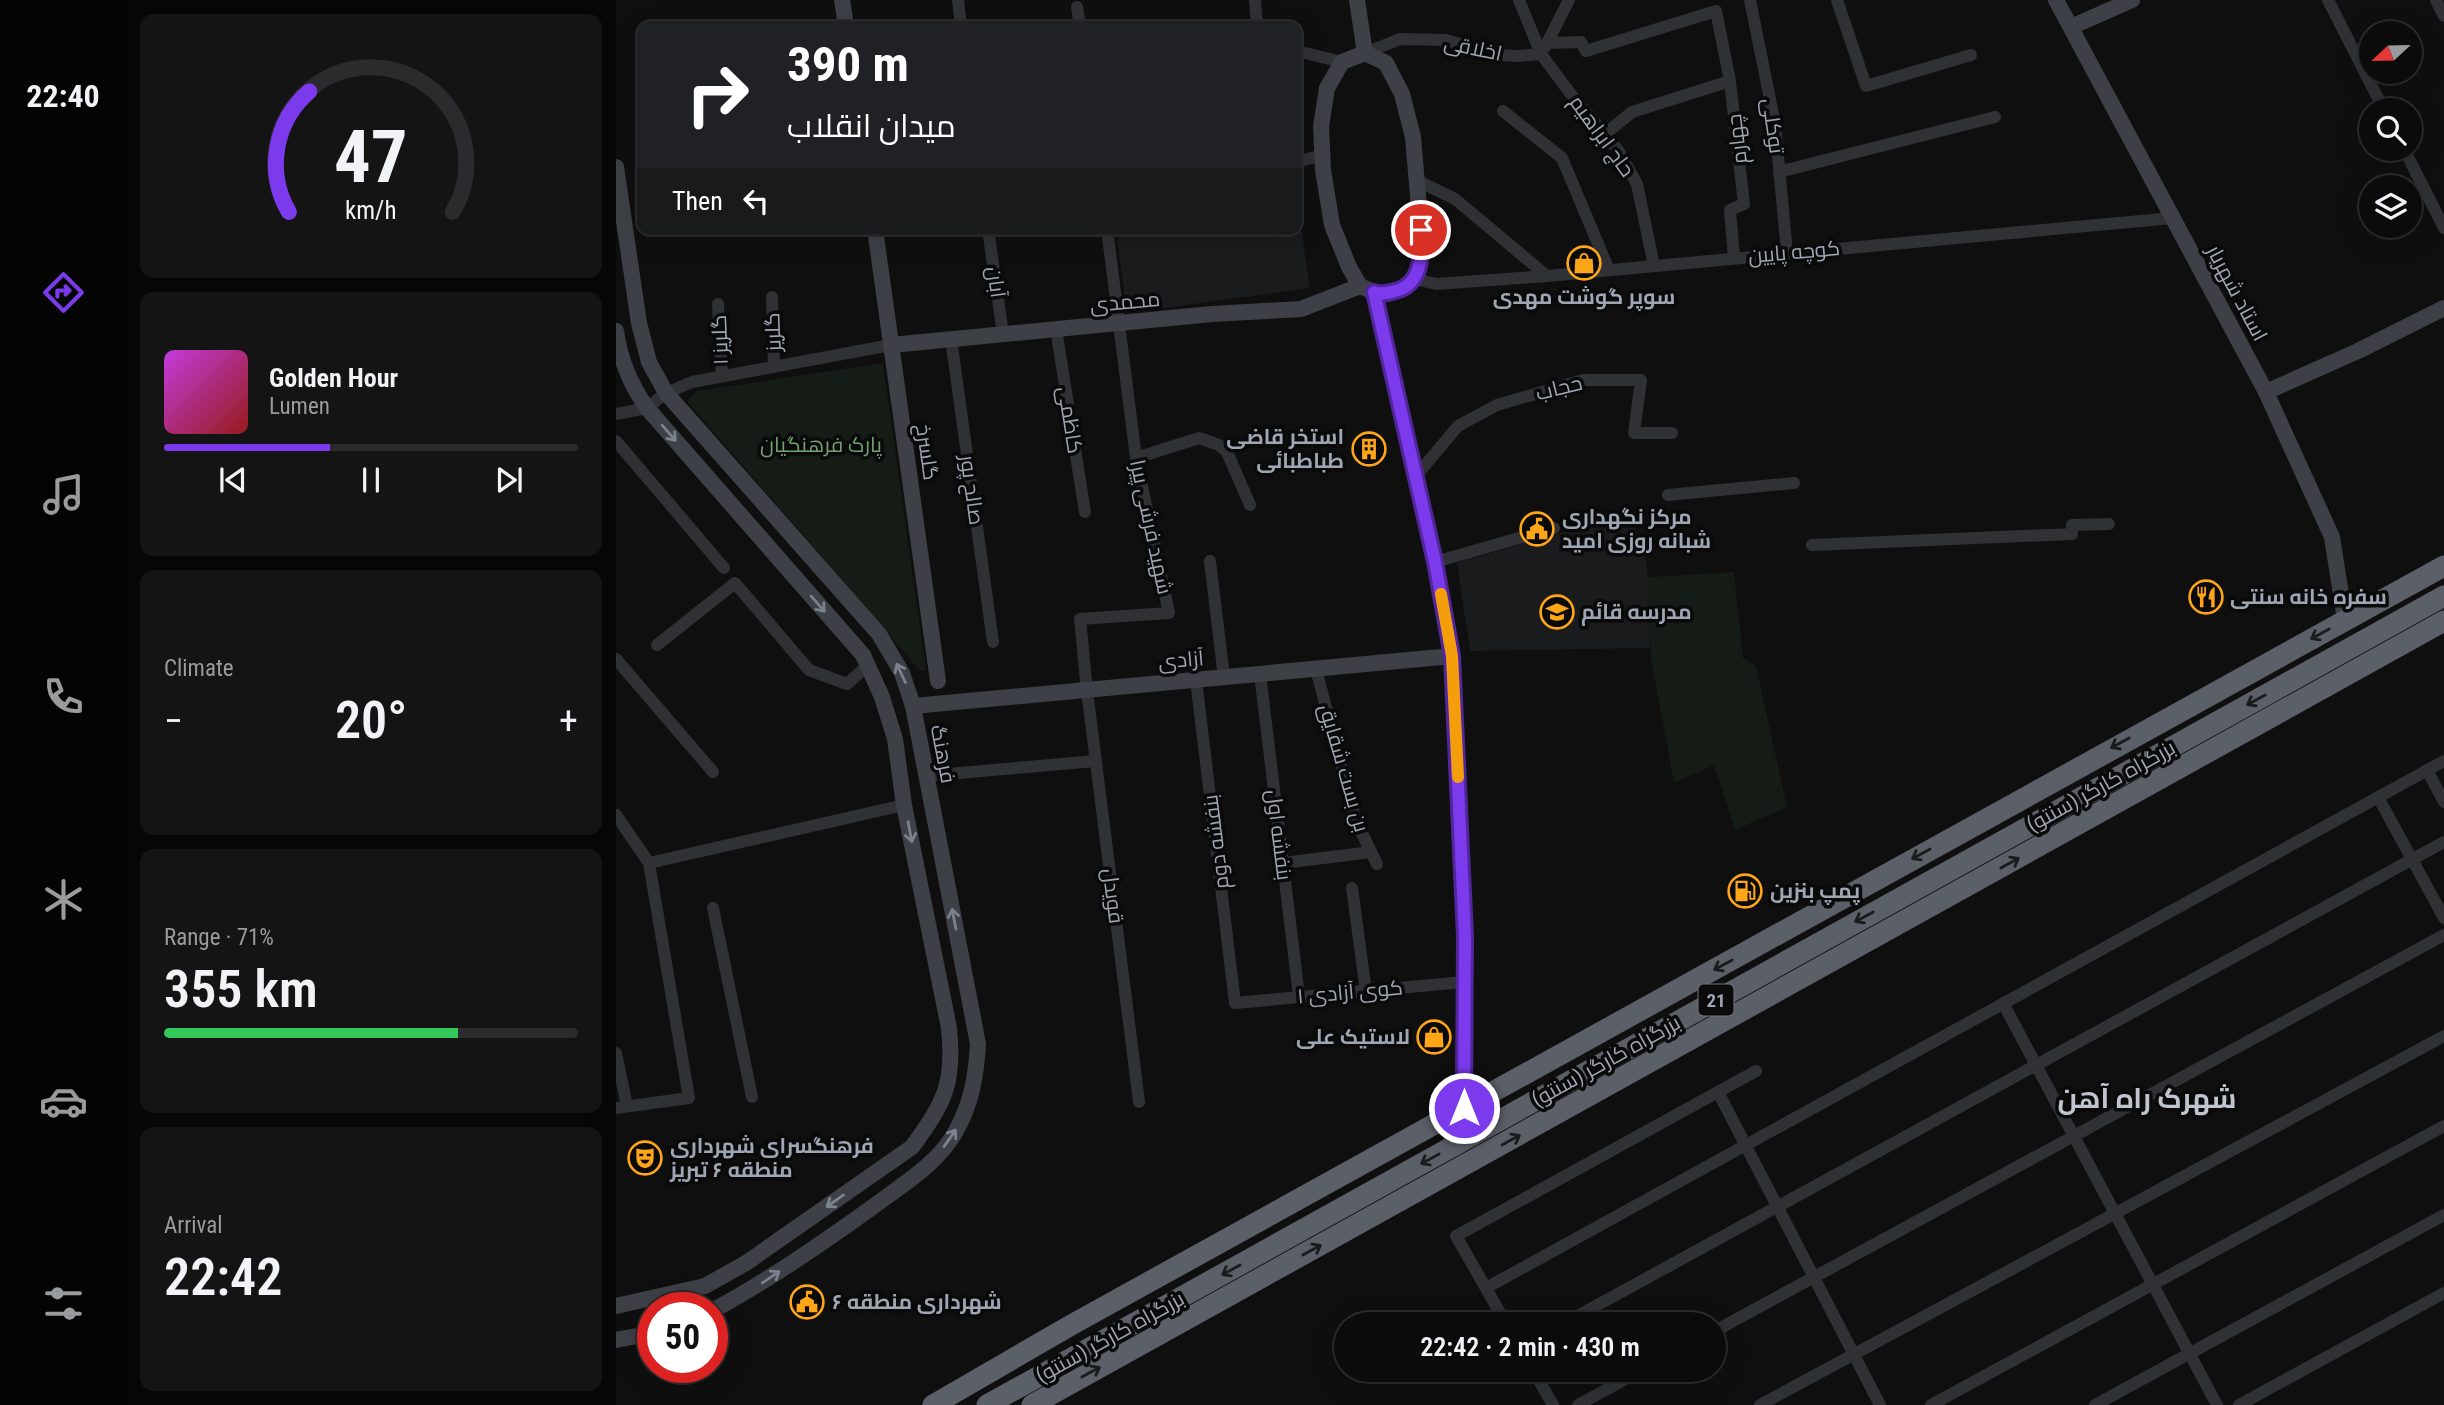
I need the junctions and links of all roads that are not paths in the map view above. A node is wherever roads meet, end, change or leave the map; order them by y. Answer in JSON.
{"nodes":[{"id":1,"x":842,"y":0,"type":"edge"},
{"id":2,"x":958,"y":0,"type":"edge"},
{"id":3,"x":1255,"y":0,"type":"edge"},
{"id":4,"x":1357,"y":0,"type":"edge"},
{"id":5,"x":1518,"y":0,"type":"edge"},
{"id":6,"x":1569,"y":0,"type":"edge"},
{"id":7,"x":1750,"y":0,"type":"edge"},
{"id":8,"x":1837,"y":0,"type":"edge"},
{"id":9,"x":2056,"y":0,"type":"edge"},
{"id":10,"x":2132,"y":0,"type":"edge"},
{"id":11,"x":2328,"y":0,"type":"edge"},
{"id":12,"x":2436,"y":0,"type":"edge"},
{"id":13,"x":1077,"y":7,"type":"dead end"},
{"id":14,"x":1716,"y":11,"type":"joint"},
{"id":15,"x":2444,"y":16,"type":"edge"},
{"id":16,"x":845,"y":21,"type":"edge"},
{"id":17,"x":960,"y":21,"type":"edge"},
{"id":18,"x":1079,"y":21,"type":"edge"},
{"id":19,"x":1257,"y":21,"type":"edge"},
{"id":20,"x":2071,"y":27,"type":"junction"},
{"id":21,"x":1544,"y":48,"type":"junction"},
{"id":22,"x":1302,"y":52,"type":"edge"},
{"id":23,"x":1365,"y":53,"type":"junction"},
{"id":24,"x":1971,"y":55,"type":"dead end"},
{"id":25,"x":1342,"y":62,"type":"junction"},
{"id":26,"x":1730,"y":81,"type":"junction"},
{"id":27,"x":2378,"y":98,"type":"edge"},
{"id":28,"x":1503,"y":111,"type":"dead end"},
{"id":29,"x":1995,"y":117,"type":"dead end"},
{"id":30,"x":1605,"y":134,"type":"junction"},
{"id":31,"x":1322,"y":155,"type":"junction"},
{"id":32,"x":1302,"y":161,"type":"edge"},
{"id":33,"x":2410,"y":161,"type":"edge"},
{"id":34,"x":1779,"y":172,"type":"junction"},
{"id":35,"x":617,"y":174,"type":"edge"},
{"id":36,"x":1418,"y":181,"type":"junction"},
{"id":37,"x":2173,"y":218,"type":"junction"},
{"id":38,"x":2444,"y":228,"type":"edge"},
{"id":39,"x":875,"y":235,"type":"edge"},
{"id":40,"x":989,"y":235,"type":"edge"},
{"id":41,"x":1108,"y":235,"type":"edge"},
{"id":42,"x":1787,"y":253,"type":"junction"},
{"id":43,"x":1734,"y":258,"type":"junction"},
{"id":44,"x":1654,"y":267,"type":"junction"},
{"id":45,"x":1609,"y":270,"type":"junction"},
{"id":46,"x":1547,"y":276,"type":"junction"},
{"id":47,"x":1415,"y":279,"type":"junction"},
{"id":48,"x":1367,"y":289,"type":"junction"},
{"id":49,"x":772,"y":297,"type":"dead end"},
{"id":50,"x":718,"y":304,"type":"dead end"},
{"id":51,"x":2444,"y":308,"type":"edge"},
{"id":52,"x":1120,"y":323,"type":"junction"},
{"id":53,"x":1056,"y":329,"type":"junction"},
{"id":54,"x":616,"y":331,"type":"edge"},
{"id":55,"x":1003,"y":334,"type":"junction"},
{"id":56,"x":951,"y":339,"type":"junction"},
{"id":57,"x":891,"y":345,"type":"junction"},
{"id":58,"x":774,"y":367,"type":"junction"},
{"id":59,"x":722,"y":376,"type":"junction"},
{"id":60,"x":2266,"y":392,"type":"junction"},
{"id":61,"x":666,"y":393,"type":"junction"},
{"id":62,"x":647,"y":408,"type":"junction"},
{"id":63,"x":616,"y":414,"type":"edge"},
{"id":64,"x":1672,"y":433,"type":"dead end"},
{"id":65,"x":616,"y":442,"type":"edge"},
{"id":66,"x":1136,"y":458,"type":"junction"},
{"id":67,"x":1416,"y":476,"type":"junction"},
{"id":68,"x":1794,"y":482,"type":"dead end"},
{"id":69,"x":1668,"y":495,"type":"dead end"},
{"id":70,"x":1250,"y":505,"type":"dead end"},
{"id":71,"x":1086,"y":512,"type":"dead end"},
{"id":72,"x":2109,"y":524,"type":"dead end"},
{"id":73,"x":1554,"y":528,"type":"dead end"},
{"id":74,"x":1812,"y":545,"type":"dead end"},
{"id":75,"x":1210,"y":561,"type":"dead end"},
{"id":76,"x":1435,"y":562,"type":"junction"},
{"id":77,"x":2444,"y":566,"type":"edge"},
{"id":78,"x":724,"y":568,"type":"dead end"},
{"id":79,"x":2444,"y":596,"type":"edge"},
{"id":80,"x":2345,"y":620,"type":"junction"},
{"id":81,"x":2444,"y":621,"type":"edge"},
{"id":82,"x":993,"y":642,"type":"dead end"},
{"id":83,"x":657,"y":645,"type":"dead end"},
{"id":84,"x":1452,"y":656,"type":"junction"},
{"id":85,"x":616,"y":659,"type":"edge"},
{"id":86,"x":867,"y":666,"type":"junction"},
{"id":87,"x":1316,"y":669,"type":"junction"},
{"id":88,"x":1260,"y":674,"type":"junction"},
{"id":89,"x":1224,"y":677,"type":"junction"},
{"id":90,"x":1196,"y":680,"type":"junction"},
{"id":91,"x":938,"y":681,"type":"dead end"},
{"id":92,"x":1087,"y":691,"type":"junction"},
{"id":93,"x":913,"y":706,"type":"junction"},
{"id":94,"x":1095,"y":761,"type":"junction"},
{"id":95,"x":2444,"y":761,"type":"edge"},
{"id":96,"x":2427,"y":770,"type":"junction"},
{"id":97,"x":713,"y":772,"type":"dead end"},
{"id":98,"x":926,"y":776,"type":"junction"},
{"id":99,"x":2378,"y":797,"type":"junction"},
{"id":100,"x":2444,"y":802,"type":"edge"},
{"id":101,"x":904,"y":805,"type":"junction"},
{"id":102,"x":616,"y":815,"type":"edge"},
{"id":103,"x":2444,"y":842,"type":"edge"},
{"id":104,"x":2412,"y":860,"type":"junction"},
{"id":105,"x":649,"y":863,"type":"junction"},
{"id":106,"x":1283,"y":863,"type":"junction"},
{"id":107,"x":1352,"y":888,"type":"dead end"},
{"id":108,"x":713,"y":908,"type":"dead end"},
{"id":109,"x":2444,"y":918,"type":"edge"},
{"id":110,"x":2444,"y":935,"type":"edge"},
{"id":111,"x":1772,"y":938,"type":"junction"},
{"id":112,"x":1785,"y":961,"type":"junction"},
{"id":113,"x":1464,"y":982,"type":"junction"},
{"id":114,"x":1366,"y":991,"type":"junction"},
{"id":115,"x":1299,"y":996,"type":"junction"},
{"id":116,"x":1236,"y":1003,"type":"joint"},
{"id":117,"x":2003,"y":1003,"type":"junction"},
{"id":118,"x":2444,"y":1036,"type":"edge"},
{"id":119,"x":616,"y":1053,"type":"edge"},
{"id":120,"x":952,"y":1057,"type":"junction"},
{"id":121,"x":977,"y":1058,"type":"junction"},
{"id":122,"x":2036,"y":1065,"type":"junction"},
{"id":123,"x":1756,"y":1071,"type":"dead end"},
{"id":124,"x":1718,"y":1092,"type":"junction"},
{"id":125,"x":752,"y":1097,"type":"dead end"},
{"id":126,"x":1139,"y":1102,"type":"dead end"},
{"id":127,"x":622,"y":1107,"type":"edge"},
{"id":128,"x":1464,"y":1108,"type":"junction"},
{"id":129,"x":2444,"y":1126,"type":"edge"},
{"id":130,"x":2075,"y":1138,"type":"junction"},
{"id":131,"x":1745,"y":1145,"type":"junction"},
{"id":132,"x":1777,"y":1207,"type":"junction"},
{"id":133,"x":2115,"y":1213,"type":"junction"},
{"id":134,"x":2444,"y":1215,"type":"edge"},
{"id":135,"x":1814,"y":1278,"type":"junction"},
{"id":136,"x":2153,"y":1284,"type":"junction"},
{"id":137,"x":1486,"y":1288,"type":"junction"},
{"id":138,"x":2444,"y":1293,"type":"edge"},
{"id":139,"x":728,"y":1302,"type":"edge"},
{"id":140,"x":616,"y":1306,"type":"edge"},
{"id":141,"x":1500,"y":1312,"type":"edge"},
{"id":142,"x":1585,"y":1312,"type":"edge"},
{"id":143,"x":1726,"y":1325,"type":"edge"},
{"id":144,"x":637,"y":1336,"type":"edge"},
{"id":145,"x":616,"y":1340,"type":"edge"},
{"id":146,"x":1854,"y":1354,"type":"junction"},
{"id":147,"x":2189,"y":1354,"type":"junction"},
{"id":148,"x":1541,"y":1382,"type":"edge"},
{"id":149,"x":1620,"y":1382,"type":"edge"},
{"id":150,"x":933,"y":1405,"type":"edge"},
{"id":151,"x":987,"y":1405,"type":"edge"},
{"id":152,"x":1032,"y":1405,"type":"edge"},
{"id":153,"x":1553,"y":1405,"type":"edge"},
{"id":154,"x":1578,"y":1405,"type":"edge"},
{"id":155,"x":1760,"y":1405,"type":"edge"},
{"id":156,"x":1880,"y":1405,"type":"edge"},
{"id":157,"x":1931,"y":1405,"type":"edge"},
{"id":158,"x":2095,"y":1405,"type":"edge"},
{"id":159,"x":2217,"y":1405,"type":"edge"},
{"id":160,"x":2239,"y":1405,"type":"edge"}],
"edges":[{"from":1,"to":16,"type":"street"},
{"from":2,"to":17,"type":"street"},
{"from":3,"to":19,"type":"street"},
{"from":4,"to":23,"type":"street"},
{"from":5,"to":21,"type":"street","name":"حاج ابراهیم"},
{"from":6,"to":21,"type":"street"},
{"from":7,"to":34,"type":"street","name":"توکلی"},
{"from":8,"to":24,"type":"street"},
{"from":9,"to":20,"type":"street","name":"استاد شهریار"},
{"from":10,"to":20,"type":"street"},
{"from":11,"to":27,"type":"street"},
{"from":12,"to":15,"type":"street"},
{"from":13,"to":18,"type":"street"},
{"from":14,"to":21,"type":"street","name":"اخلاقی"},
{"from":14,"to":26,"type":"street","name":"چهارم"},
{"from":20,"to":37,"type":"street","name":"استاد شهریار"},
{"from":21,"to":23,"type":"street","name":"اخلاقی"},
{"from":21,"to":30,"type":"street","name":"حاج ابراهیم"},
{"from":22,"to":25,"type":"street"},
{"from":23,"to":25,"type":"street"},
{"from":23,"to":36,"type":"street"},
{"from":25,"to":31,"type":"street"},
{"from":26,"to":30,"type":"street"},
{"from":26,"to":43,"type":"street","name":"چهارم"},
{"from":28,"to":45,"type":"street"},
{"from":29,"to":34,"type":"street"},
{"from":30,"to":44,"type":"street","name":"حاج ابراهیم"},
{"from":31,"to":32,"type":"street"},
{"from":31,"to":48,"type":"street"},
{"from":33,"to":38,"type":"street"},
{"from":34,"to":42,"type":"street","name":"توکلی"},
{"from":35,"to":61,"type":"street","name":"فرهنگ"},
{"from":36,"to":46,"type":"street"},
{"from":36,"to":47,"type":"street"},
{"from":37,"to":42,"type":"street","name":"کوچه پایین"},
{"from":37,"to":60,"type":"street","name":"استاد شهریار"},
{"from":39,"to":57,"type":"street","name":"گلسرخ"},
{"from":40,"to":55,"type":"street","name":"آبان"},
{"from":41,"to":52,"type":"street","name":"شهید فرشی پیرا"},
{"from":42,"to":43,"type":"street","name":"کوچه پایین"},
{"from":43,"to":44,"type":"street","name":"کوچه پایین"},
{"from":44,"to":45,"type":"street","name":"کوچه پایین"},
{"from":45,"to":46,"type":"street","name":"کوچه پایین"},
{"from":46,"to":47,"type":"street","name":"کوچه پایین"},
{"from":47,"to":48,"type":"street","name":"محمدی"},
{"from":48,"to":52,"type":"street","name":"محمدی"},
{"from":48,"to":67,"type":"street"},
{"from":49,"to":58,"type":"street","name":"گلریز"},
{"from":50,"to":59,"type":"street","name":"گلریز ۱"},
{"from":51,"to":60,"type":"street"},
{"from":52,"to":53,"type":"street","name":"محمدی"},
{"from":52,"to":66,"type":"street","name":"شهید فرشی پیرا"},
{"from":53,"to":55,"type":"street","name":"محمدی"},
{"from":53,"to":71,"type":"street","name":"کاظمی"},
{"from":54,"to":62,"type":"street"},
{"from":55,"to":56,"type":"street","name":"محمدی"},
{"from":56,"to":57,"type":"street","name":"محمدی"},
{"from":56,"to":82,"type":"street","name":"صالح پور"},
{"from":57,"to":58,"type":"street"},
{"from":57,"to":91,"type":"street","name":"گلسرخ"},
{"from":58,"to":59,"type":"street"},
{"from":59,"to":61,"type":"street"},
{"from":60,"to":80,"type":"street","name":"استاد شهریار"},
{"from":61,"to":62,"type":"street"},
{"from":93,"to":61,"type":"street","name":"فرهنگ","one_way":true},
{"from":62,"to":63,"type":"street"},
{"from":62,"to":86,"type":"street","one_way":true},
{"from":64,"to":67,"type":"street","name":"حجاب"},
{"from":65,"to":78,"type":"street"},
{"from":66,"to":70,"type":"street"},
{"from":66,"to":92,"type":"street","name":"شهید فرشی پیرا"},
{"from":67,"to":76,"type":"street"},
{"from":68,"to":69,"type":"street"},
{"from":72,"to":74,"type":"street"},
{"from":73,"to":76,"type":"street"},
{"from":75,"to":89,"type":"street"},
{"from":76,"to":84,"type":"street"},
{"from":77,"to":80,"type":"highway"},
{"from":79,"to":112,"type":"highway","name":"بزرگراه کارگر (سنتو)","number":"21","one_way":true},
{"from":80,"to":111,"type":"highway","one_way":true},
{"from":152,"to":81,"type":"highway","name":"بزرگراه کارگر (سنتو)","number":"21","one_way":true},
{"from":83,"to":86,"type":"street"},
{"from":84,"to":87,"type":"street","name":"آزادی"},
{"from":84,"to":113,"type":"street"},
{"from":85,"to":97,"type":"street"},
{"from":86,"to":101,"type":"street"},
{"from":87,"to":88,"type":"street","name":"آزادی"},
{"from":87,"to":106,"type":"street","name":"بن بست شقایق"},
{"from":88,"to":89,"type":"street","name":"آزادی"},
{"from":88,"to":106,"type":"street","name":"بنفشه اول"},
{"from":89,"to":90,"type":"street","name":"آزادی"},
{"from":90,"to":92,"type":"street","name":"آزادی"},
{"from":90,"to":116,"type":"street","name":"بنفشه دوم"},
{"from":92,"to":93,"type":"street","name":"آزادی"},
{"from":92,"to":94,"type":"street","name":"قویدل"},
{"from":93,"to":98,"type":"street","name":"فرهنگ"},
{"from":94,"to":98,"type":"street"},
{"from":94,"to":126,"type":"street","name":"قویدل"},
{"from":95,"to":96,"type":"street"},
{"from":96,"to":99,"type":"street"},
{"from":96,"to":100,"type":"street"},
{"from":121,"to":98,"type":"street","name":"فرهنگ","one_way":true},
{"from":99,"to":104,"type":"street"},
{"from":99,"to":117,"type":"street"},
{"from":101,"to":105,"type":"street"},
{"from":101,"to":120,"type":"street","one_way":true},
{"from":102,"to":105,"type":"street"},
{"from":103,"to":104,"type":"street"},
{"from":104,"to":109,"type":"street"},
{"from":104,"to":122,"type":"street"},
{"from":105,"to":127,"type":"street"},
{"from":106,"to":115,"type":"street","name":"بنفشه اول"},
{"from":107,"to":114,"type":"street"},
{"from":108,"to":125,"type":"street"},
{"from":110,"to":130,"type":"street"},
{"from":111,"to":112,"type":"highway"},
{"from":111,"to":128,"type":"highway","one_way":true},
{"from":112,"to":151,"type":"highway","name":"بزرگراه کارگر (سنتو)","number":"21","one_way":true},
{"from":113,"to":114,"type":"street","name":"کوی آزادی ۱"},
{"from":113,"to":128,"type":"street"},
{"from":114,"to":115,"type":"street","name":"کوی آزادی ۱"},
{"from":115,"to":116,"type":"street","name":"کوی آزادی ۱"},
{"from":117,"to":122,"type":"street"},
{"from":117,"to":131,"type":"street"},
{"from":118,"to":133,"type":"street"},
{"from":119,"to":127,"type":"street"},
{"from":120,"to":121,"type":"street"},
{"from":120,"to":140,"type":"street","one_way":true},
{"from":139,"to":121,"type":"street","name":"فرهنگ","one_way":true},
{"from":122,"to":130,"type":"street"},
{"from":122,"to":132,"type":"street"},
{"from":123,"to":124,"type":"street"},
{"from":124,"to":131,"type":"street"},
{"from":124,"to":137,"type":"street"},
{"from":128,"to":150,"type":"highway"},
{"from":129,"to":136,"type":"street"},
{"from":130,"to":133,"type":"street"},
{"from":130,"to":135,"type":"street"},
{"from":131,"to":132,"type":"street"},
{"from":131,"to":137,"type":"street"},
{"from":132,"to":135,"type":"street"},
{"from":132,"to":142,"type":"street"},
{"from":133,"to":136,"type":"street"},
{"from":133,"to":146,"type":"street"},
{"from":134,"to":147,"type":"street"},
{"from":135,"to":143,"type":"street"},
{"from":135,"to":146,"type":"street"},
{"from":136,"to":147,"type":"street"},
{"from":136,"to":157,"type":"street"},
{"from":137,"to":141,"type":"street"},
{"from":138,"to":160,"type":"street"},
{"from":144,"to":145,"type":"street"},
{"from":146,"to":155,"type":"street"},
{"from":146,"to":156,"type":"street"},
{"from":147,"to":158,"type":"street"},
{"from":147,"to":159,"type":"street"},
{"from":148,"to":153,"type":"street"},
{"from":149,"to":154,"type":"street"}]}
